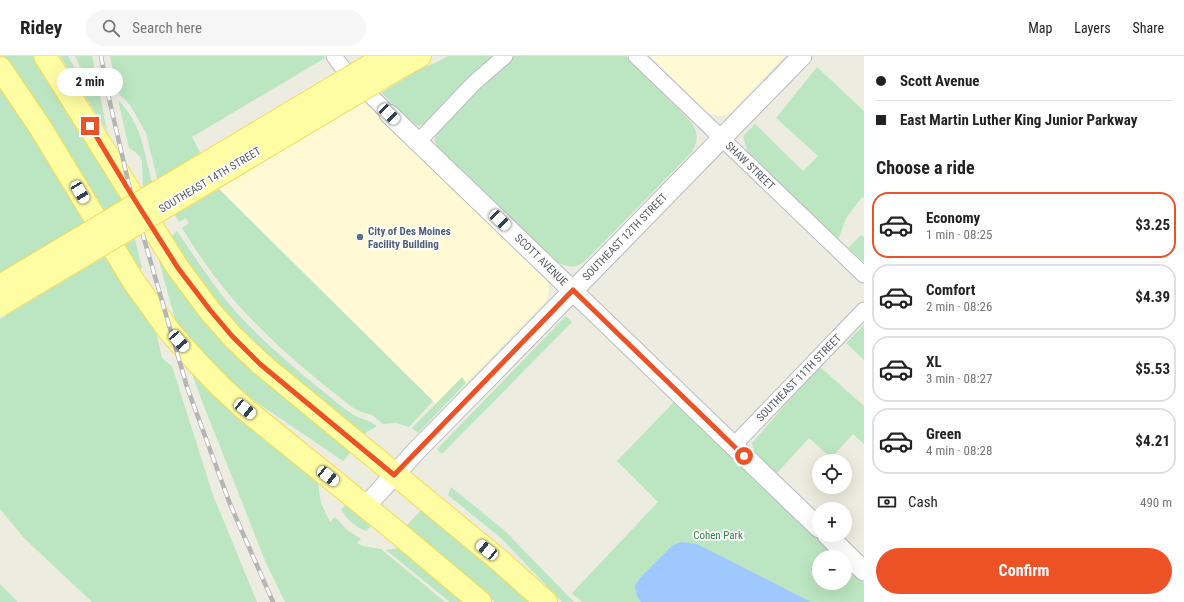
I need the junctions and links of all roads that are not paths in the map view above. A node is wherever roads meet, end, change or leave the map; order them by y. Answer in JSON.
{"nodes":[{"id":1,"x":45,"y":56,"type":"edge"},
{"id":2,"x":334,"y":56,"type":"edge"},
{"id":3,"x":386,"y":56,"type":"edge"},
{"id":4,"x":505,"y":56,"type":"edge"},
{"id":5,"x":636,"y":56,"type":"edge"},
{"id":6,"x":802,"y":56,"type":"edge"},
{"id":7,"x":413,"y":60,"type":"edge"},
{"id":8,"x":0,"y":68,"type":"edge"},
{"id":9,"x":389,"y":114,"type":"joint"},
{"id":10,"x":722,"y":138,"type":"junction"},
{"id":11,"x":418,"y":142,"type":"junction"},
{"id":12,"x":864,"y":275,"type":"edge"},
{"id":13,"x":0,"y":286,"type":"edge"},
{"id":14,"x":573,"y":290,"type":"junction"},
{"id":15,"x":0,"y":305,"type":"edge"},
{"id":16,"x":864,"y":310,"type":"edge"},
{"id":17,"x":734,"y":446,"type":"junction"},
{"id":18,"x":394,"y":475,"type":"junction"},
{"id":19,"x":366,"y":506,"type":"junction"},
{"id":20,"x":812,"y":521,"type":"edge"},
{"id":21,"x":834,"y":542,"type":"edge"},
{"id":22,"x":864,"y":571,"type":"edge"},
{"id":23,"x":480,"y":602,"type":"edge"},
{"id":24,"x":546,"y":602,"type":"edge"}],
"edges":[{"from":1,"to":18,"type":"main road"},
{"from":2,"to":9,"type":"street","name":"SCOTT AVENUE"},
{"from":3,"to":13,"type":"main road","name":"SOUTHEAST 14TH STREET","bridge":true},
{"from":4,"to":11,"type":"street"},
{"from":5,"to":10,"type":"street","name":"SHAW STREET"},
{"from":6,"to":10,"type":"street","name":"SOUTHEAST 12TH STREET"},
{"from":7,"to":15,"type":"main road","name":"SOUTHEAST 14TH STREET","bridge":true},
{"from":8,"to":19,"type":"main road"},
{"from":9,"to":11,"type":"street","name":"SCOTT AVENUE"},
{"from":10,"to":12,"type":"street","name":"SHAW STREET"},
{"from":10,"to":14,"type":"street","name":"SOUTHEAST 12TH STREET"},
{"from":11,"to":14,"type":"street","name":"SCOTT AVENUE"},
{"from":14,"to":17,"type":"street","name":"SCOTT AVENUE"},
{"from":14,"to":18,"type":"street","name":"SOUTHEAST 12TH STREET"},
{"from":16,"to":17,"type":"street","name":"SOUTHEAST 11TH STREET"},
{"from":17,"to":20,"type":"street","name":"SCOTT AVENUE"},
{"from":18,"to":19,"type":"street","name":"SOUTHEAST 12TH STREET"},
{"from":18,"to":24,"type":"main road"},
{"from":19,"to":23,"type":"main road"},
{"from":21,"to":22,"type":"street"}]}
